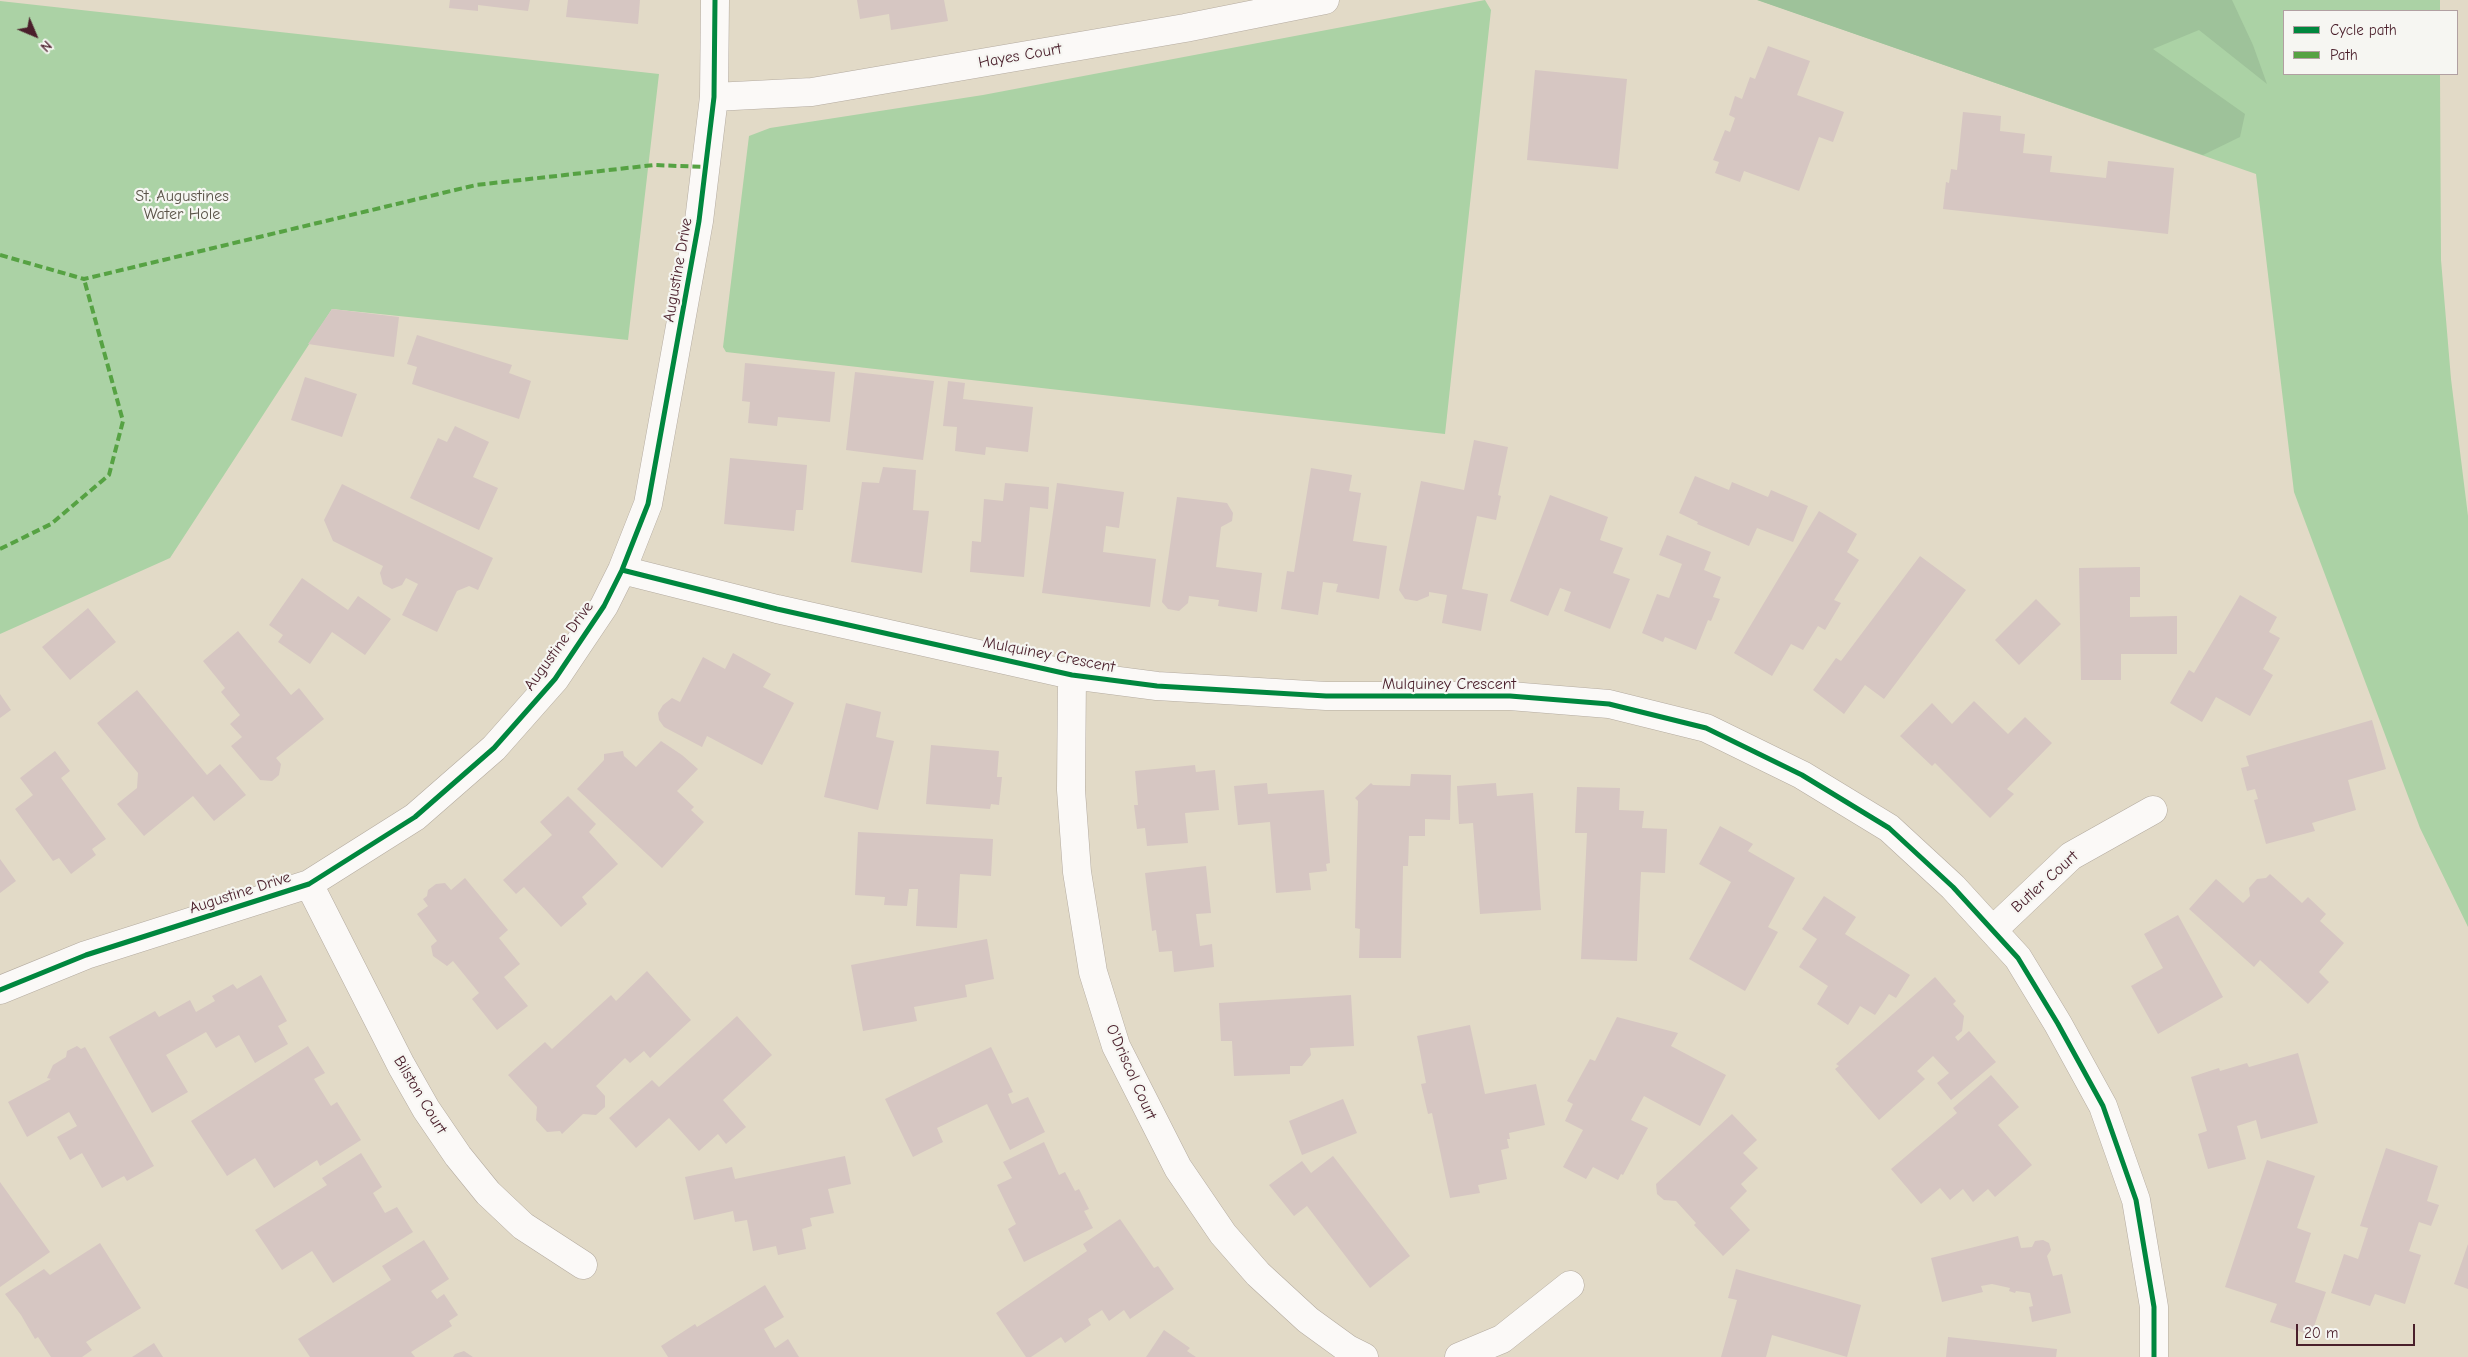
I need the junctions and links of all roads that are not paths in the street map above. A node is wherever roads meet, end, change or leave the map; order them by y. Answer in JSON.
{"nodes":[{"id":1,"x":714,"y":0,"type":"edge"},
{"id":2,"x":1325,"y":0,"type":"edge"},
{"id":3,"x":714,"y":97,"type":"junction"},
{"id":4,"x":622,"y":570,"type":"junction"},
{"id":5,"x":1072,"y":675,"type":"junction"},
{"id":6,"x":2153,"y":810,"type":"dead end"},
{"id":7,"x":309,"y":884,"type":"junction"},
{"id":8,"x":1993,"y":930,"type":"junction"},
{"id":9,"x":0,"y":990,"type":"edge"},
{"id":10,"x":583,"y":1265,"type":"dead end"},
{"id":11,"x":1570,"y":1285,"type":"dead end"},
{"id":12,"x":1364,"y":1357,"type":"edge"},
{"id":13,"x":1459,"y":1357,"type":"edge"},
{"id":14,"x":2154,"y":1357,"type":"edge"}],
"edges":[{"from":1,"to":3,"type":"street","name":"Augustine Drive"},
{"from":2,"to":3,"type":"street","name":"Hayes Court"},
{"from":3,"to":4,"type":"street","name":"Augustine Drive"},
{"from":4,"to":5,"type":"street","name":"Mulquiney Crescent"},
{"from":4,"to":7,"type":"street","name":"Augustine Drive"},
{"from":5,"to":8,"type":"street","name":"Mulquiney Crescent"},
{"from":5,"to":12,"type":"street","name":"O'Driscol Court"},
{"from":6,"to":8,"type":"street","name":"Butler Court"},
{"from":7,"to":9,"type":"street","name":"Augustine Drive"},
{"from":7,"to":10,"type":"street","name":"Bilston Court"},
{"from":8,"to":14,"type":"street","name":"Mulquiney Crescent"},
{"from":11,"to":13,"type":"street"}]}
